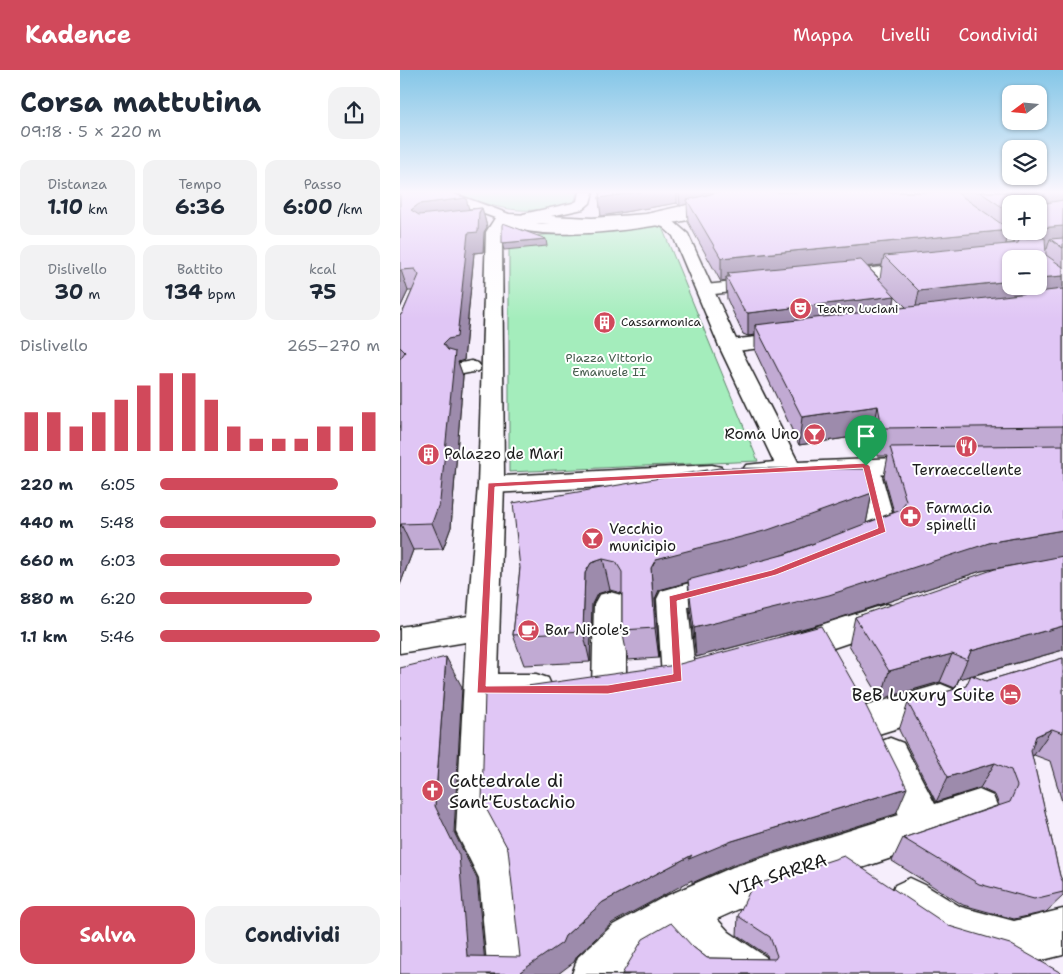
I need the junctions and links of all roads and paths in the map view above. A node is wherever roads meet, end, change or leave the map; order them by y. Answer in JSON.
{"nodes":[{"id":1,"x":494,"y":234,"type":"edge"},
{"id":2,"x":680,"y":234,"type":"edge"},
{"id":3,"x":932,"y":267,"type":"edge"},
{"id":4,"x":863,"y":274,"type":"junction"},
{"id":5,"x":824,"y":278,"type":"edge"},
{"id":6,"x":784,"y":282,"type":"edge"},
{"id":7,"x":876,"y":288,"type":"edge"},
{"id":8,"x":704,"y":290,"type":"junction"},
{"id":9,"x":813,"y":336,"type":"edge"},
{"id":10,"x":729,"y":346,"type":"junction"},
{"id":11,"x":945,"y":465,"type":"edge"},
{"id":12,"x":866,"y":466,"type":"junction"},
{"id":13,"x":790,"y":470,"type":"junction"},
{"id":14,"x":491,"y":485,"type":"junction"},
{"id":15,"x":837,"y":548,"type":"edge"},
{"id":16,"x":755,"y":577,"type":"edge"},
{"id":17,"x":610,"y":604,"type":"dead end"},
{"id":18,"x":916,"y":607,"type":"edge"},
{"id":19,"x":484,"y":626,"type":"junction"},
{"id":20,"x":400,"y":640,"type":"edge"},
{"id":21,"x":768,"y":654,"type":"edge"},
{"id":22,"x":711,"y":670,"type":"edge"},
{"id":23,"x":849,"y":680,"type":"junction"},
{"id":24,"x":657,"y":682,"type":"junction"},
{"id":25,"x":584,"y":689,"type":"junction"},
{"id":26,"x":480,"y":690,"type":"junction"},
{"id":27,"x":941,"y":700,"type":"edge"},
{"id":28,"x":979,"y":810,"type":"edge"},
{"id":29,"x":925,"y":827,"type":"junction"},
{"id":30,"x":842,"y":855,"type":"junction"},
{"id":31,"x":680,"y":913,"type":"junction"},
{"id":32,"x":1063,"y":932,"type":"edge"},
{"id":33,"x":511,"y":974,"type":"edge"},
{"id":34,"x":595,"y":974,"type":"edge"},
{"id":35,"x":749,"y":974,"type":"edge"}],
"edges":[{"from":1,"to":14,"type":"street"},
{"from":2,"to":8,"type":"street"},
{"from":3,"to":4,"type":"street"},
{"from":4,"to":5,"type":"street"},
{"from":4,"to":7,"type":"street"},
{"from":6,"to":8,"type":"street"},
{"from":8,"to":10,"type":"street"},
{"from":9,"to":10,"type":"street"},
{"from":10,"to":13,"type":"street"},
{"from":11,"to":12,"type":"street"},
{"from":12,"to":13,"type":"street"},
{"from":12,"to":15,"type":"street"},
{"from":13,"to":14,"type":"street"},
{"from":14,"to":19,"type":"street"},
{"from":16,"to":24,"type":"street"},
{"from":17,"to":25,"type":"street"},
{"from":18,"to":23,"type":"street"},
{"from":19,"to":20,"type":"street"},
{"from":19,"to":26,"type":"street"},
{"from":21,"to":23,"type":"street"},
{"from":22,"to":24,"type":"street"},
{"from":23,"to":27,"type":"street"},
{"from":23,"to":29,"type":"street"},
{"from":24,"to":25,"type":"street"},
{"from":25,"to":26,"type":"street"},
{"from":26,"to":33,"type":"street"},
{"from":28,"to":29,"type":"street","name":"VIA SARRA"},
{"from":29,"to":30,"type":"street","name":"VIA SARRA"},
{"from":30,"to":31,"type":"street","name":"VIA SARRA"},
{"from":30,"to":32,"type":"street"},
{"from":31,"to":34,"type":"street","name":"VIA SARRA"},
{"from":31,"to":35,"type":"street"}]}
